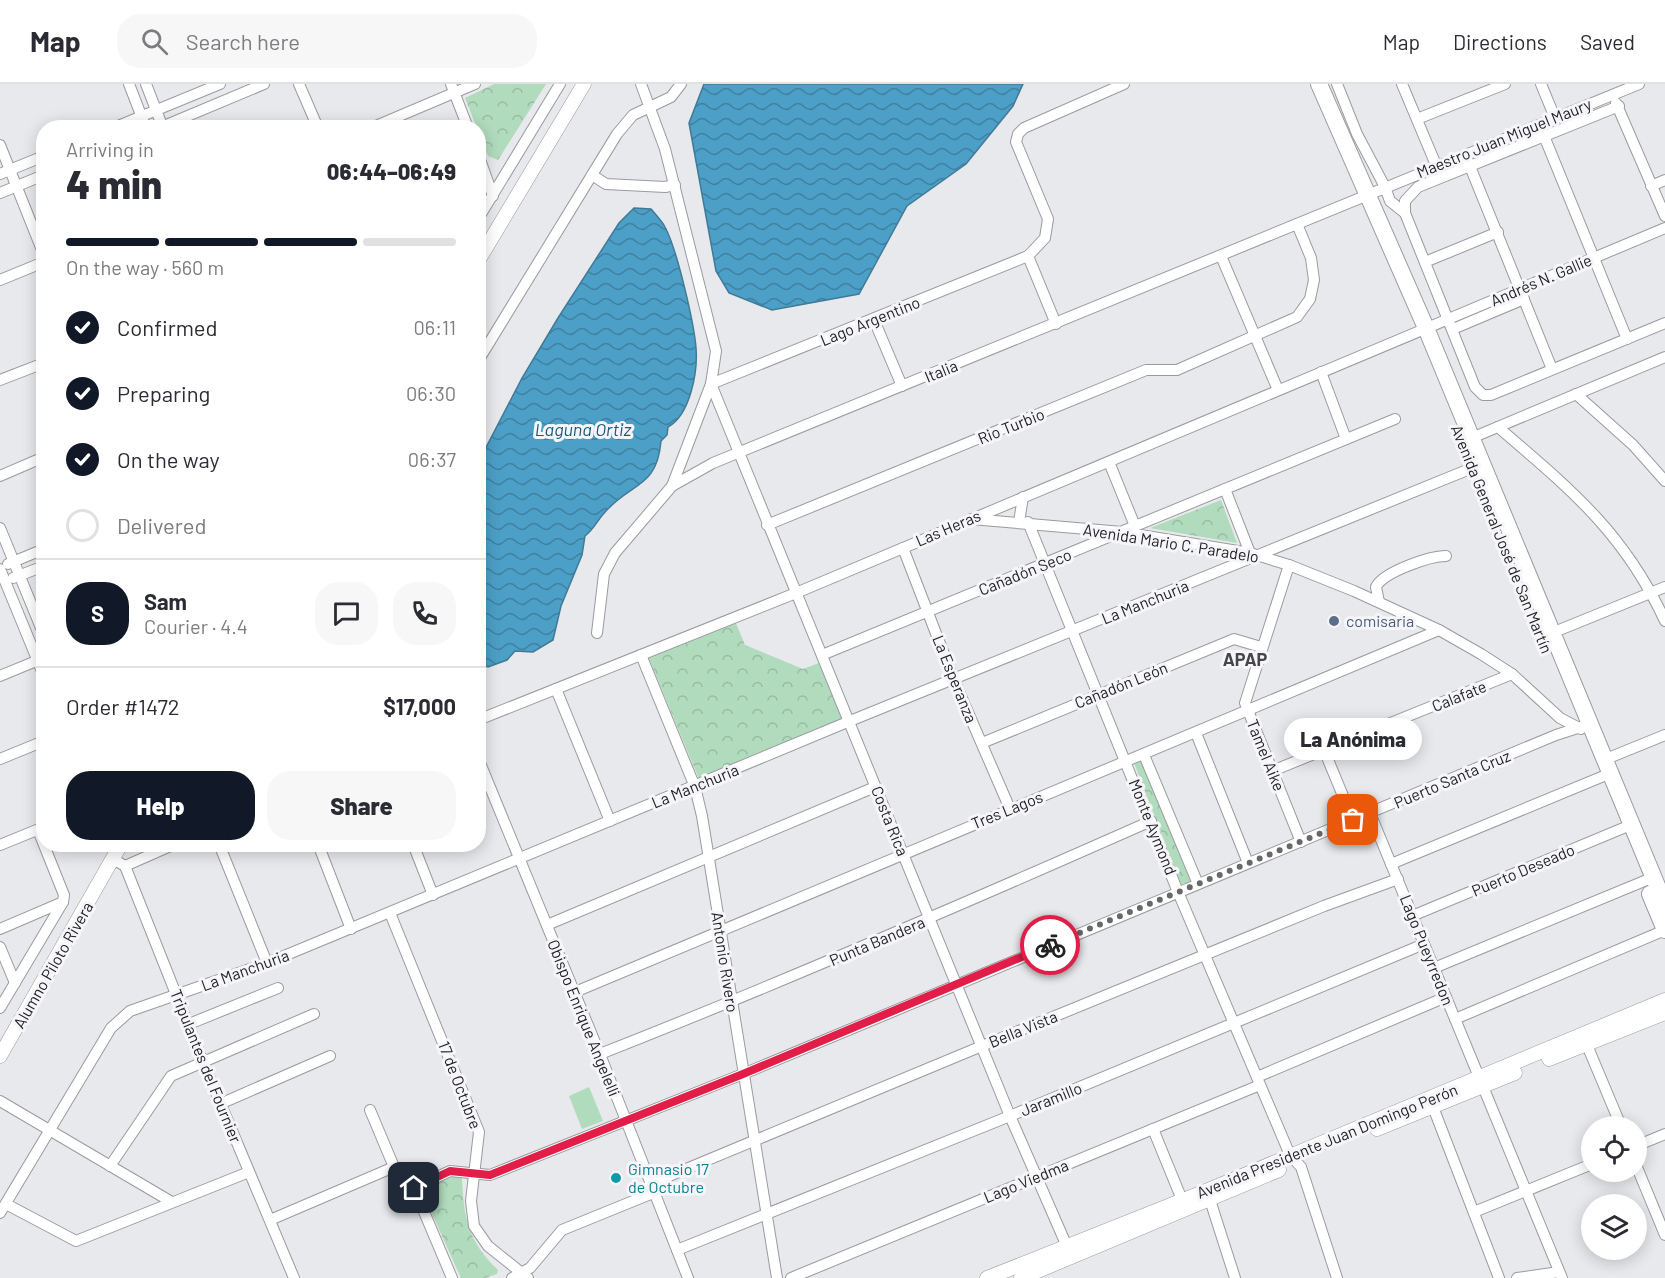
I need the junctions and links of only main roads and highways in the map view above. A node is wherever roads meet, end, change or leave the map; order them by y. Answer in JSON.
{"nodes":[{"id":1,"x":575,"y":84,"type":"edge"},
{"id":2,"x":584,"y":84,"type":"edge"},
{"id":3,"x":1319,"y":84,"type":"edge"},
{"id":4,"x":486,"y":233,"type":"edge"},
{"id":5,"x":486,"y":248,"type":"edge"},
{"id":6,"x":1585,"y":726,"type":"junction"},
{"id":7,"x":1606,"y":770,"type":"junction"},
{"id":8,"x":120,"y":853,"type":"edge"},
{"id":9,"x":1649,"y":878,"type":"junction"},
{"id":10,"x":1665,"y":905,"type":"edge"},
{"id":11,"x":1665,"y":930,"type":"edge"},
{"id":12,"x":1665,"y":1000,"type":"edge"},
{"id":13,"x":1665,"y":1013,"type":"edge"},
{"id":14,"x":1585,"y":1040,"type":"junction"},
{"id":15,"x":0,"y":1056,"type":"edge"},
{"id":16,"x":1481,"y":1082,"type":"junction"},
{"id":17,"x":1293,"y":1159,"type":"junction"},
{"id":18,"x":1069,"y":1251,"type":"junction"},
{"id":19,"x":1003,"y":1275,"type":"edge"},
{"id":20,"x":987,"y":1278,"type":"edge"},
{"id":21,"x":1021,"y":1278,"type":"edge"}],
"edges":[{"from":1,"to":4,"type":"main road"},
{"from":2,"to":5,"type":"main road"},
{"from":3,"to":6,"type":"highway","name":"Avenida General José de San Martín"},
{"from":6,"to":7,"type":"highway","name":"Avenida General José de San Martín"},
{"from":6,"to":7,"type":"highway","name":"Avenida General José de San Martín"},
{"from":7,"to":9,"type":"highway","name":"Avenida General José de San Martín"},
{"from":8,"to":15,"type":"main road","name":"Alumno Piloto Rivera"},
{"from":9,"to":10,"type":"highway","name":"Avenida General José de San Martín"},
{"from":9,"to":11,"type":"highway","name":"Avenida General José de San Martín"},
{"from":12,"to":14,"type":"main road","name":"Avenida Presidente Juan Domingo Perón"},
{"from":13,"to":14,"type":"main road","name":"Avenida Presidente Juan Domingo Perón"},
{"from":14,"to":16,"type":"main road","name":"Avenida Presidente Juan Domingo Perón"},
{"from":16,"to":17,"type":"main road","name":"Avenida Presidente Juan Domingo Perón"},
{"from":16,"to":17,"type":"main road","name":"Avenida Presidente Juan Domingo Perón"},
{"from":17,"to":18,"type":"main road","name":"Avenida Presidente Juan Domingo Perón"},
{"from":18,"to":19,"type":"main road","name":"Avenida Presidente Juan Domingo Perón"},
{"from":18,"to":21,"type":"main road","name":"Avenida Presidente Juan Domingo Perón"},
{"from":19,"to":20,"type":"main road","name":"Avenida Presidente Juan Domingo Perón"}]}
